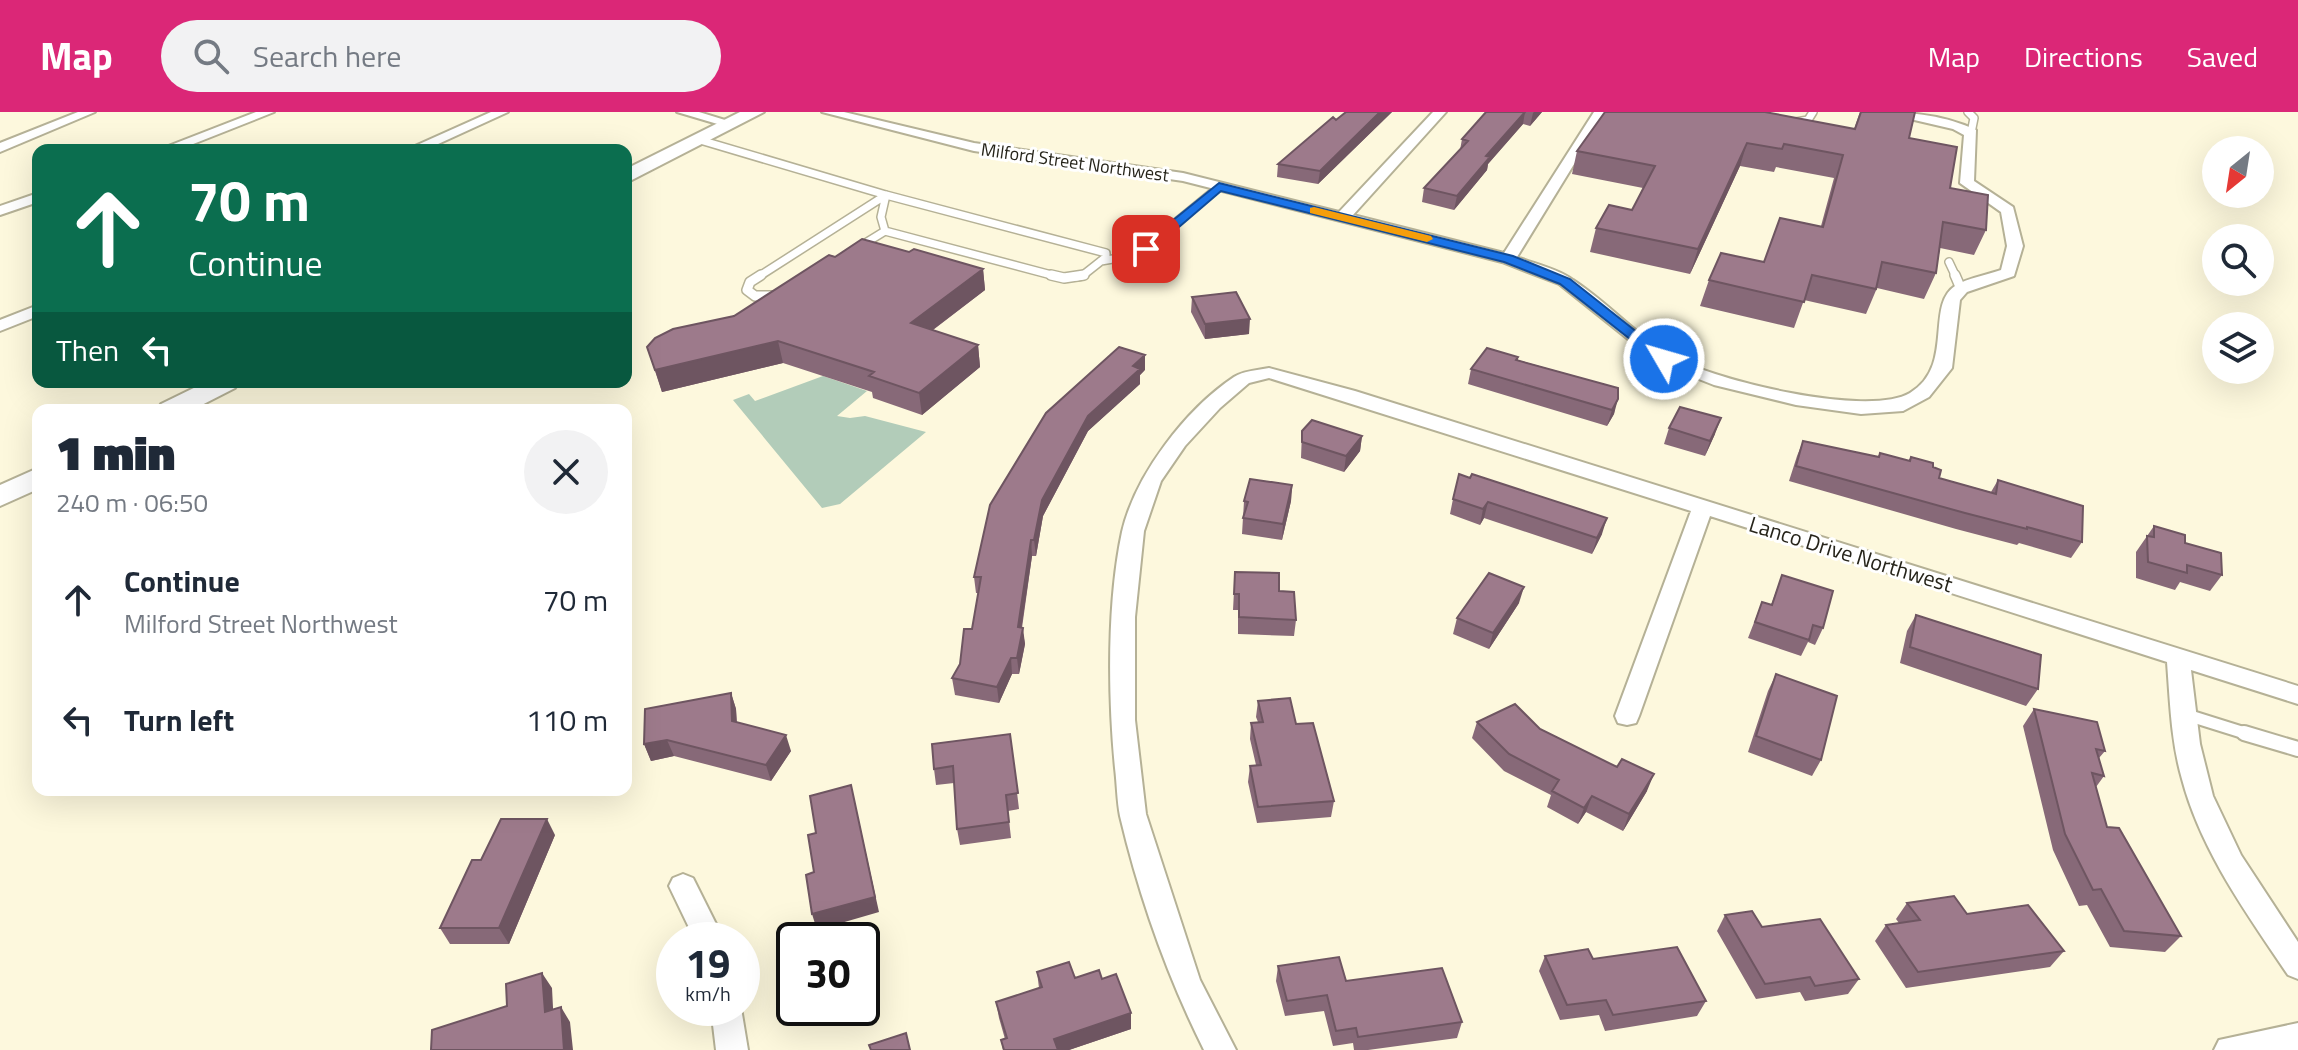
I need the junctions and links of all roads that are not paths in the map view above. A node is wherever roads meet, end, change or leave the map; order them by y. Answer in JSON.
{"nodes":[{"id":1,"x":89,"y":112,"type":"edge"},
{"id":2,"x":268,"y":112,"type":"edge"},
{"id":3,"x":502,"y":112,"type":"edge"},
{"id":4,"x":683,"y":112,"type":"edge"},
{"id":5,"x":755,"y":112,"type":"edge"},
{"id":6,"x":828,"y":112,"type":"edge"},
{"id":7,"x":1440,"y":112,"type":"edge"},
{"id":8,"x":1600,"y":112,"type":"edge"},
{"id":9,"x":1813,"y":112,"type":"edge"},
{"id":10,"x":1886,"y":112,"type":"edge"},
{"id":11,"x":1968,"y":112,"type":"edge"},
{"id":12,"x":1785,"y":123,"type":"edge"},
{"id":13,"x":731,"y":124,"type":"junction"},
{"id":14,"x":1971,"y":133,"type":"junction"},
{"id":15,"x":700,"y":140,"type":"junction"},
{"id":16,"x":181,"y":144,"type":"edge"},
{"id":17,"x":427,"y":144,"type":"edge"},
{"id":18,"x":0,"y":148,"type":"edge"},
{"id":19,"x":632,"y":174,"type":"edge"},
{"id":20,"x":1219,"y":187,"type":"junction"},
{"id":21,"x":886,"y":195,"type":"junction"},
{"id":22,"x":32,"y":199,"type":"edge"},
{"id":23,"x":0,"y":211,"type":"edge"},
{"id":24,"x":1342,"y":218,"type":"junction"},
{"id":25,"x":885,"y":231,"type":"junction"},
{"id":26,"x":847,"y":255,"type":"edge"},
{"id":27,"x":1508,"y":259,"type":"junction"},
{"id":28,"x":1101,"y":261,"type":"junction"},
{"id":29,"x":1949,"y":262,"type":"dead end"},
{"id":30,"x":1961,"y":289,"type":"junction"},
{"id":31,"x":783,"y":295,"type":"edge"},
{"id":32,"x":32,"y":313,"type":"edge"},
{"id":33,"x":0,"y":326,"type":"edge"},
{"id":34,"x":214,"y":388,"type":"edge"},
{"id":35,"x":183,"y":404,"type":"edge"},
{"id":36,"x":32,"y":480,"type":"edge"},
{"id":37,"x":0,"y":497,"type":"edge"},
{"id":38,"x":1703,"y":507,"type":"junction"},
{"id":39,"x":2178,"y":656,"type":"junction"},
{"id":40,"x":2298,"y":695,"type":"edge"},
{"id":41,"x":2183,"y":714,"type":"junction"},
{"id":42,"x":1627,"y":716,"type":"dead end"},
{"id":43,"x":2298,"y":749,"type":"edge"},
{"id":44,"x":683,"y":886,"type":"dead end"},
{"id":45,"x":701,"y":922,"type":"edge"},
{"id":46,"x":2298,"y":966,"type":"edge"},
{"id":47,"x":729,"y":1026,"type":"edge"},
{"id":48,"x":2298,"y":1037,"type":"edge"},
{"id":49,"x":732,"y":1050,"type":"edge"},
{"id":50,"x":1220,"y":1050,"type":"edge"},
{"id":51,"x":2230,"y":1050,"type":"edge"}],
"edges":[{"from":1,"to":18,"type":"street"},
{"from":2,"to":16,"type":"street"},
{"from":3,"to":17,"type":"street"},
{"from":4,"to":13,"type":"street"},
{"from":5,"to":13,"type":"street"},
{"from":6,"to":20,"type":"street","name":"Milford Street Northwest"},
{"from":7,"to":24,"type":"street"},
{"from":8,"to":27,"type":"street"},
{"from":9,"to":12,"type":"lane"},
{"from":10,"to":14,"type":"street"},
{"from":11,"to":14,"type":"lane"},
{"from":13,"to":15,"type":"street"},
{"from":14,"to":30,"type":"street"},
{"from":15,"to":19,"type":"street"},
{"from":15,"to":21,"type":"lane"},
{"from":20,"to":24,"type":"street","name":"Milford Street Northwest"},
{"from":20,"to":28,"type":"lane"},
{"from":21,"to":25,"type":"lane"},
{"from":21,"to":28,"type":"lane"},
{"from":21,"to":31,"type":"lane"},
{"from":22,"to":23,"type":"street"},
{"from":24,"to":27,"type":"street","name":"Milford Street Northwest"},
{"from":25,"to":26,"type":"lane"},
{"from":25,"to":28,"type":"lane"},
{"from":27,"to":30,"type":"street","name":"Milford Street Northwest"},
{"from":29,"to":30,"type":"lane"},
{"from":32,"to":33,"type":"street"},
{"from":34,"to":35,"type":"street"},
{"from":36,"to":37,"type":"street"},
{"from":38,"to":39,"type":"street","name":"Lanco Drive Northwest"},
{"from":38,"to":42,"type":"street"},
{"from":38,"to":50,"type":"street","name":"Lanco Drive Northwest"},
{"from":39,"to":40,"type":"street","name":"Lanco Drive Northwest"},
{"from":39,"to":41,"type":"street"},
{"from":41,"to":43,"type":"lane"},
{"from":41,"to":46,"type":"street"},
{"from":44,"to":45,"type":"street"},
{"from":47,"to":49,"type":"street"},
{"from":48,"to":51,"type":"street"}]}
